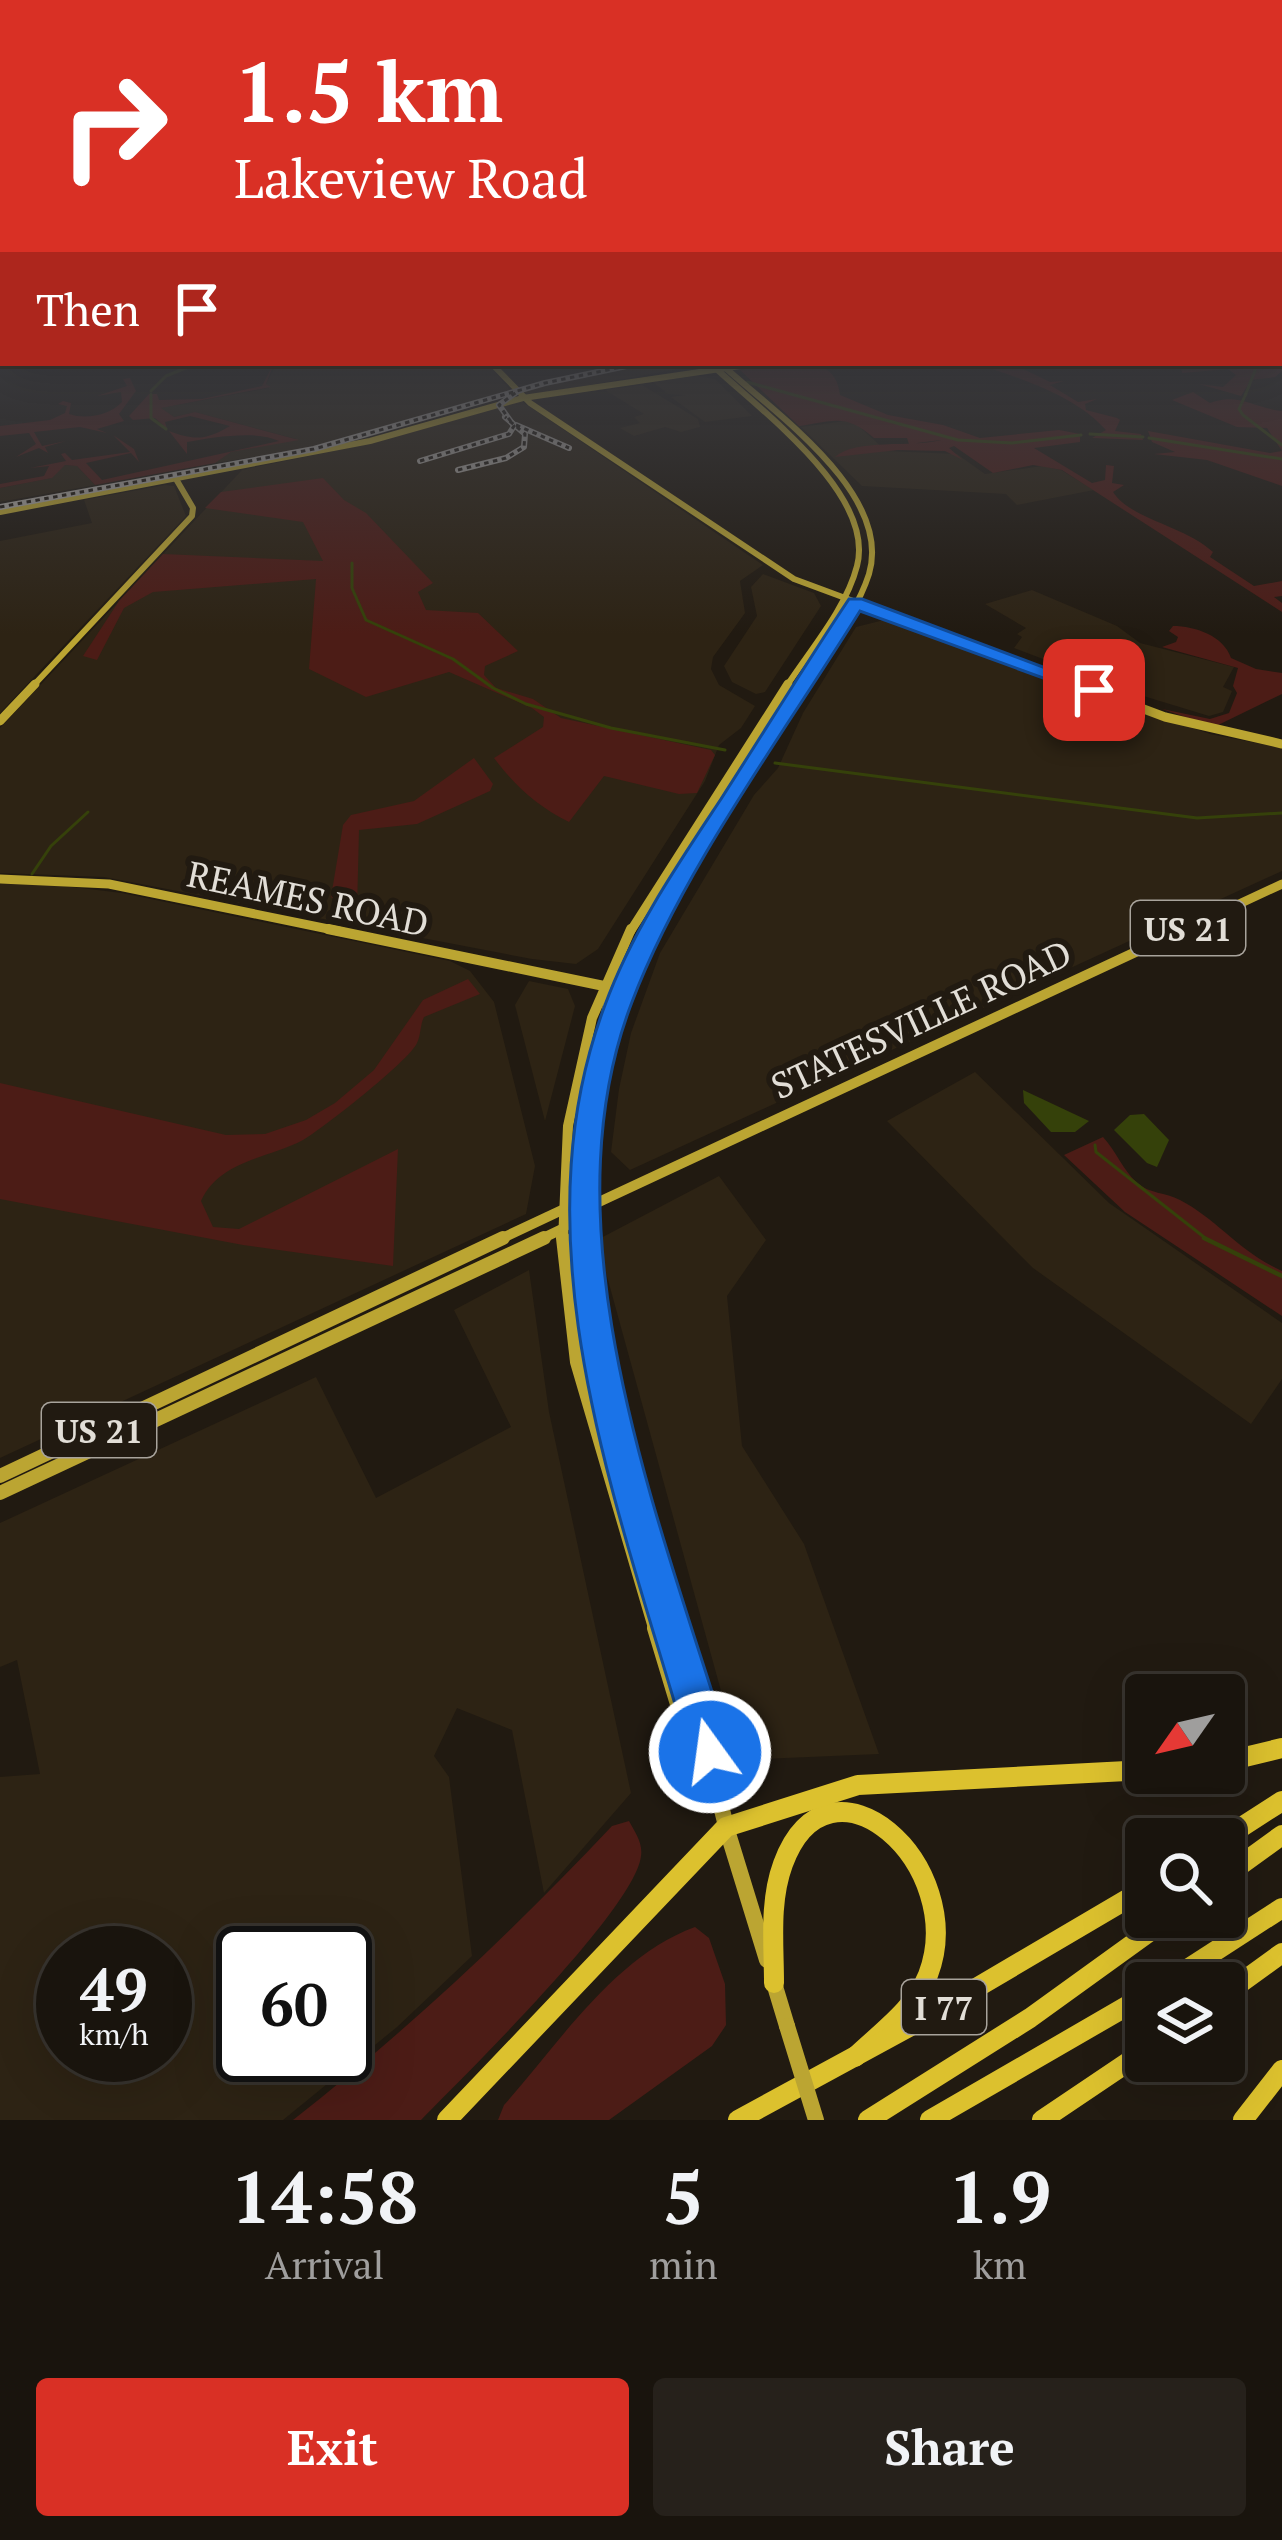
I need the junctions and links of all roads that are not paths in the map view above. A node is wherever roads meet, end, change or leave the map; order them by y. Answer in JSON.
{"nodes":[{"id":1,"x":388,"y":436,"type":"edge"},
{"id":2,"x":579,"y":436,"type":"edge"},
{"id":3,"x":788,"y":436,"type":"edge"},
{"id":4,"x":793,"y":436,"type":"edge"},
{"id":5,"x":813,"y":461,"type":"junction"},
{"id":6,"x":176,"y":479,"type":"junction"},
{"id":7,"x":843,"y":493,"type":"junction"},
{"id":8,"x":856,"y":494,"type":"junction"},
{"id":9,"x":0,"y":512,"type":"edge"},
{"id":10,"x":872,"y":530,"type":"junction"},
{"id":11,"x":850,"y":601,"type":"junction"},
{"id":12,"x":0,"y":721,"type":"edge"},
{"id":13,"x":1282,"y":744,"type":"edge"},
{"id":14,"x":0,"y":879,"type":"edge"},
{"id":15,"x":1282,"y":884,"type":"edge"},
{"id":16,"x":604,"y":986,"type":"junction"},
{"id":17,"x":593,"y":1105,"type":"junction"},
{"id":18,"x":586,"y":1208,"type":"junction"},
{"id":19,"x":562,"y":1220,"type":"junction"},
{"id":20,"x":251,"y":1359,"type":"junction"},
{"id":21,"x":217,"y":1376,"type":"junction"},
{"id":22,"x":200,"y":1401,"type":"junction"},
{"id":23,"x":180,"y":1411,"type":"junction"},
{"id":24,"x":0,"y":1476,"type":"edge"},
{"id":25,"x":0,"y":1493,"type":"edge"},
{"id":26,"x":1282,"y":1748,"type":"edge"},
{"id":27,"x":1245,"y":1757,"type":"edge"},
{"id":28,"x":1125,"y":1771,"type":"edge"},
{"id":29,"x":1282,"y":1801,"type":"edge"},
{"id":30,"x":1245,"y":1825,"type":"edge"},
{"id":31,"x":726,"y":1827,"type":"junction"},
{"id":32,"x":1282,"y":1835,"type":"edge"},
{"id":33,"x":1245,"y":1862,"type":"edge"},
{"id":34,"x":1125,"y":1900,"type":"edge"},
{"id":35,"x":1282,"y":1908,"type":"edge"},
{"id":36,"x":1141,"y":1938,"type":"edge"},
{"id":37,"x":1282,"y":1953,"type":"edge"},
{"id":38,"x":1198,"y":1962,"type":"edge"},
{"id":39,"x":1245,"y":1980,"type":"edge"},
{"id":40,"x":774,"y":1983,"type":"junction"},
{"id":41,"x":1125,"y":2007,"type":"edge"},
{"id":42,"x":855,"y":2057,"type":"junction"},
{"id":43,"x":1125,"y":2064,"type":"edge"},
{"id":44,"x":1282,"y":2070,"type":"edge"},
{"id":45,"x":446,"y":2120,"type":"edge"},
{"id":46,"x":738,"y":2120,"type":"edge"},
{"id":47,"x":816,"y":2120,"type":"edge"},
{"id":48,"x":868,"y":2120,"type":"edge"},
{"id":49,"x":930,"y":2120,"type":"edge"},
{"id":50,"x":1042,"y":2120,"type":"edge"},
{"id":51,"x":1243,"y":2120,"type":"edge"}],
"edges":[{"from":1,"to":6,"type":"main road"},
{"from":2,"to":11,"type":"main road"},
{"from":3,"to":5,"type":"main road"},
{"from":4,"to":8,"type":"main road"},
{"from":5,"to":7,"type":"main road"},
{"from":5,"to":8,"type":"main road"},
{"from":6,"to":9,"type":"main road"},
{"from":6,"to":12,"type":"main road"},
{"from":7,"to":10,"type":"main road"},
{"from":7,"to":11,"type":"main road"},
{"from":8,"to":10,"type":"main road"},
{"from":10,"to":11,"type":"main road"},
{"from":11,"to":13,"type":"main road"},
{"from":11,"to":16,"type":"main road"},
{"from":11,"to":17,"type":"main road"},
{"from":14,"to":16,"type":"main road","name":"REAMES ROAD"},
{"from":15,"to":18,"type":"main road","name":"STATESVILLE ROAD","number":"US 21"},
{"from":16,"to":17,"type":"main road"},
{"from":16,"to":19,"type":"main road"},
{"from":17,"to":18,"type":"main road"},
{"from":18,"to":19,"type":"main road","name":"STATESVILLE ROAD","number":"US 21"},
{"from":18,"to":31,"type":"main road"},
{"from":19,"to":20,"type":"main road","name":"STATESVILLE ROAD","number":"US 21"},
{"from":19,"to":22,"type":"main road","name":"STATESVILLE ROAD","number":"US 21"},
{"from":19,"to":31,"type":"main road"},
{"from":20,"to":21,"type":"main road","name":"STATESVILLE ROAD","number":"US 21"},
{"from":20,"to":22,"type":"main road"},
{"from":21,"to":23,"type":"main road"},
{"from":21,"to":24,"type":"main road","name":"STATESVILLE ROAD","number":"US 21"},
{"from":22,"to":23,"type":"main road","name":"STATESVILLE ROAD","number":"US 21"},
{"from":23,"to":25,"type":"main road","name":"STATESVILLE ROAD","number":"US 21"},
{"from":26,"to":27,"type":"highway"},
{"from":28,"to":31,"type":"highway"},
{"from":29,"to":30,"type":"highway"},
{"from":31,"to":40,"type":"main road"},
{"from":31,"to":45,"type":"highway"},
{"from":32,"to":33,"type":"highway"},
{"from":34,"to":42,"type":"highway","number":"I 77"},
{"from":35,"to":38,"type":"highway"},
{"from":36,"to":48,"type":"highway","number":"I 77"},
{"from":37,"to":39,"type":"highway"},
{"from":40,"to":42,"type":"highway"},
{"from":40,"to":47,"type":"main road","bridge":true},
{"from":41,"to":49,"type":"highway","number":"I 77"},
{"from":42,"to":46,"type":"highway","number":"I 77"},
{"from":43,"to":50,"type":"highway"},
{"from":44,"to":51,"type":"highway"}]}
